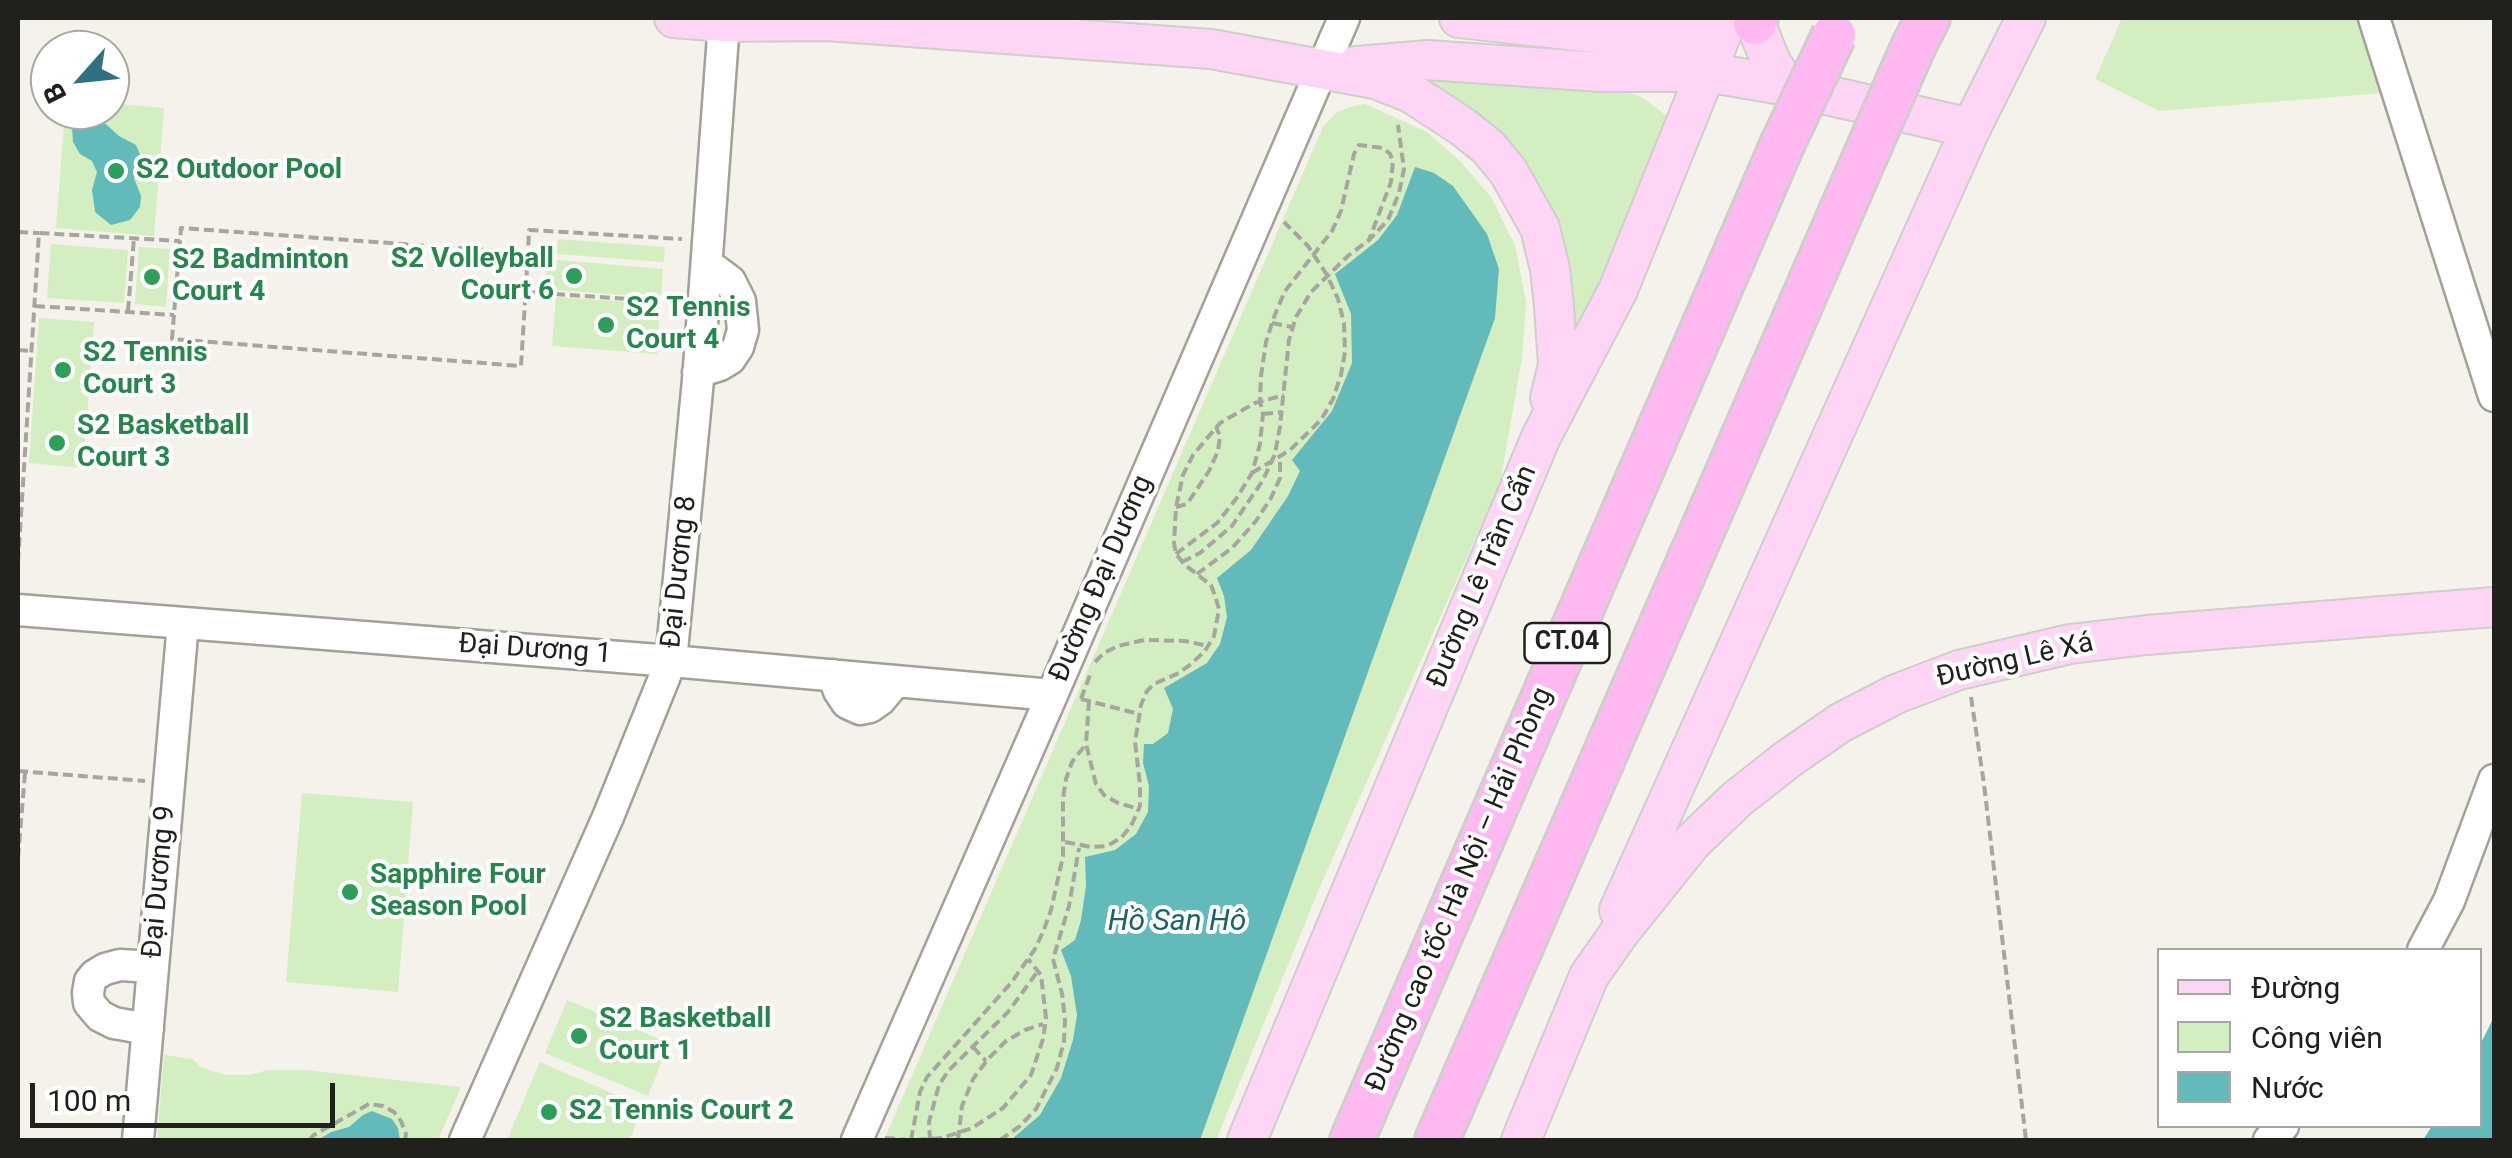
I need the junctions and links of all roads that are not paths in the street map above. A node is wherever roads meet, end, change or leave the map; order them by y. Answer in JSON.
{"nodes":[{"id":1,"x":674,"y":18,"type":"edge"},
{"id":2,"x":1344,"y":18,"type":"edge"},
{"id":3,"x":1459,"y":18,"type":"edge"},
{"id":4,"x":2026,"y":18,"type":"edge"},
{"id":5,"x":2374,"y":18,"type":"edge"},
{"id":6,"x":1741,"y":19,"type":"edge"},
{"id":7,"x":724,"y":22,"type":"junction"},
{"id":8,"x":1839,"y":26,"type":"edge"},
{"id":9,"x":1921,"y":31,"type":"edge"},
{"id":10,"x":1613,"y":35,"type":"junction"},
{"id":11,"x":1320,"y":68,"type":"junction"},
{"id":12,"x":1706,"y":72,"type":"junction"},
{"id":13,"x":1786,"y":86,"type":"junction"},
{"id":14,"x":1972,"y":128,"type":"junction"},
{"id":15,"x":2494,"y":396,"type":"edge"},
{"id":16,"x":1541,"y":436,"type":"junction"},
{"id":17,"x":2494,"y":607,"type":"edge"},
{"id":18,"x":18,"y":610,"type":"edge"},
{"id":19,"x":183,"y":624,"type":"junction"},
{"id":20,"x":671,"y":660,"type":"junction"},
{"id":21,"x":1070,"y":697,"type":"junction"},
{"id":22,"x":2494,"y":780,"type":"edge"},
{"id":23,"x":2424,"y":948,"type":"edge"},
{"id":24,"x":153,"y":966,"type":"junction"},
{"id":25,"x":1589,"y":976,"type":"junction"},
{"id":26,"x":148,"y":1029,"type":"junction"},
{"id":27,"x":869,"y":1139,"type":"edge"},
{"id":28,"x":138,"y":1140,"type":"edge"},
{"id":29,"x":465,"y":1140,"type":"edge"},
{"id":30,"x":1247,"y":1140,"type":"edge"},
{"id":31,"x":1352,"y":1140,"type":"edge"},
{"id":32,"x":1436,"y":1140,"type":"edge"},
{"id":33,"x":1521,"y":1140,"type":"edge"}],
"edges":[{"from":1,"to":7,"type":"main road"},
{"from":2,"to":11,"type":"street","name":"Đường Đại Dương"},
{"from":3,"to":10,"type":"main road"},
{"from":4,"to":14,"type":"main road"},
{"from":5,"to":15,"type":"street"},
{"from":6,"to":10,"type":"main road"},
{"from":6,"to":12,"type":"main road","name":"Đường Lê Trần Cẩn"},
{"from":6,"to":13,"type":"main road"},
{"from":7,"to":11,"type":"main road"},
{"from":7,"to":20,"type":"street","name":"Đại Dương 8"},
{"from":8,"to":31,"type":"highway","name":"Đường cao tốc Hà Nội – Hải Phòng","number":"CT.04","bridge":true},
{"from":9,"to":32,"type":"highway","number":"CT.04","bridge":true},
{"from":10,"to":12,"type":"main road"},
{"from":11,"to":12,"type":"main road"},
{"from":11,"to":16,"type":"main road"},
{"from":11,"to":21,"type":"street","name":"Đường Đại Dương"},
{"from":12,"to":13,"type":"main road"},
{"from":12,"to":16,"type":"main road","name":"Đường Lê Trần Cẩn"},
{"from":13,"to":14,"type":"main road"},
{"from":14,"to":25,"type":"main road"},
{"from":16,"to":30,"type":"main road","name":"Đường Lê Trần Cẩn"},
{"from":17,"to":25,"type":"main road","name":"Đường Lê Xá"},
{"from":18,"to":19,"type":"street","name":"Đại Dương 1"},
{"from":19,"to":20,"type":"street","name":"Đại Dương 1"},
{"from":19,"to":24,"type":"street","name":"Đại Dương 9"},
{"from":20,"to":21,"type":"street","name":"Đại Dương 1"},
{"from":20,"to":29,"type":"street","name":"Đại Dương 8"},
{"from":21,"to":27,"type":"street","name":"Đường Đại Dương"},
{"from":22,"to":23,"type":"street"},
{"from":24,"to":26,"type":"street","name":"Đại Dương 9"},
{"from":24,"to":26,"type":"street"},
{"from":25,"to":33,"type":"main road","name":"Đường Lê Xá"},
{"from":26,"to":28,"type":"street","name":"Đại Dương 9"}]}
